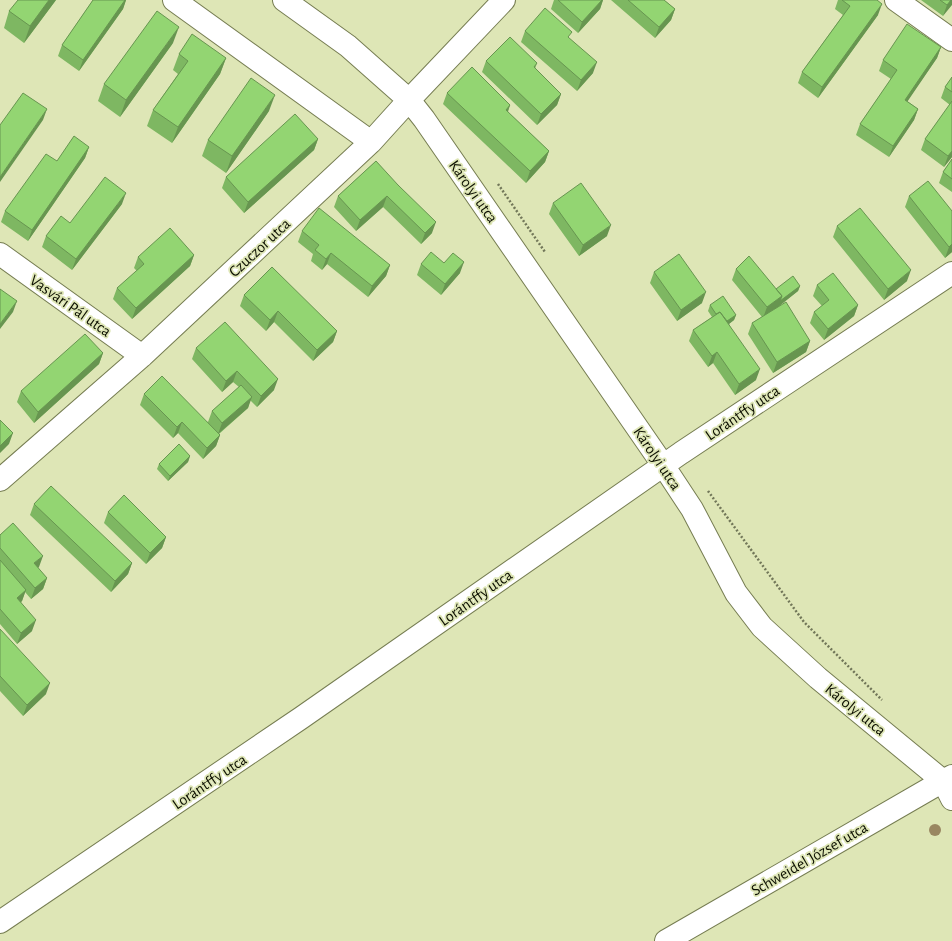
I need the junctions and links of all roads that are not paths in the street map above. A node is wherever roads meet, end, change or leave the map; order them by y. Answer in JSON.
{"nodes":[{"id":1,"x":174,"y":0,"type":"edge"},
{"id":2,"x":284,"y":0,"type":"edge"},
{"id":3,"x":504,"y":0,"type":"edge"},
{"id":4,"x":896,"y":0,"type":"edge"},
{"id":5,"x":952,"y":40,"type":"edge"},
{"id":6,"x":409,"y":100,"type":"junction"},
{"id":7,"x":371,"y":142,"type":"junction"},
{"id":8,"x":0,"y":254,"type":"edge"},
{"id":9,"x":952,"y":273,"type":"edge"},
{"id":10,"x":142,"y":356,"type":"junction"},
{"id":11,"x":663,"y":465,"type":"junction"},
{"id":12,"x":0,"y":480,"type":"edge"},
{"id":13,"x":949,"y":785,"type":"edge"},
{"id":14,"x":0,"y":922,"type":"edge"},
{"id":15,"x":666,"y":941,"type":"edge"}],
"edges":[{"from":1,"to":7,"type":"street"},
{"from":2,"to":6,"type":"street","name":"Károlyi utca"},
{"from":3,"to":6,"type":"street","name":"Czuczor utca"},
{"from":4,"to":5,"type":"street"},
{"from":6,"to":7,"type":"street","name":"Czuczor utca"},
{"from":6,"to":11,"type":"street","name":"Károlyi utca"},
{"from":7,"to":10,"type":"street","name":"Czuczor utca"},
{"from":8,"to":10,"type":"street","name":"Vasvári Pál utca"},
{"from":9,"to":11,"type":"street","name":"Lorántffy utca"},
{"from":10,"to":12,"type":"street","name":"Czuczor utca"},
{"from":11,"to":13,"type":"street","name":"Károlyi utca"},
{"from":11,"to":14,"type":"street","name":"Lorántffy utca"},
{"from":13,"to":15,"type":"street","name":"Schweidel József utca"}]}
